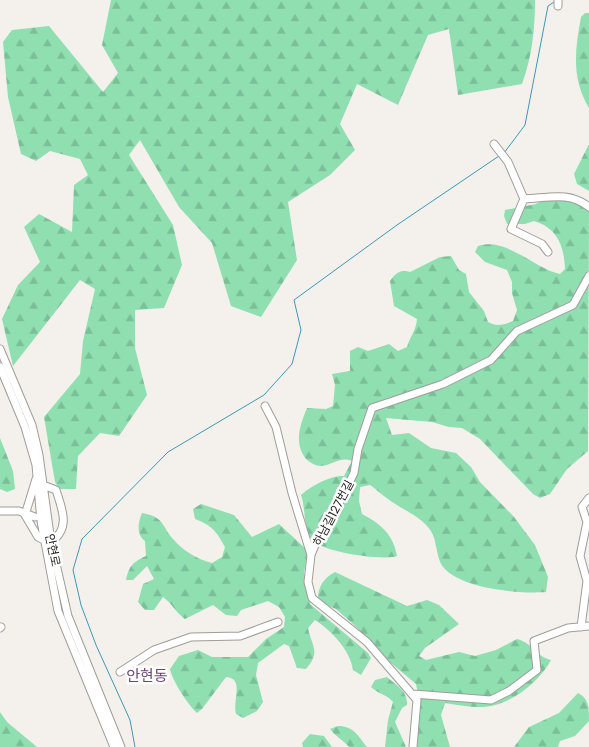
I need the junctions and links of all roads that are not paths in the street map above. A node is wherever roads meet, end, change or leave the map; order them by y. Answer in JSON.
{"nodes":[{"id":1,"x":494,"y":144,"type":"dead end"},
{"id":2,"x":524,"y":199,"type":"junction"},
{"id":3,"x":589,"y":207,"type":"edge"},
{"id":4,"x":548,"y":252,"type":"dead end"},
{"id":5,"x":589,"y":276,"type":"edge"},
{"id":6,"x":0,"y":349,"type":"edge"},
{"id":7,"x":0,"y":367,"type":"edge"},
{"id":8,"x":265,"y":406,"type":"dead end"},
{"id":9,"x":37,"y":476,"type":"junction"},
{"id":10,"x":43,"y":485,"type":"junction"},
{"id":11,"x":589,"y":498,"type":"edge"},
{"id":12,"x":0,"y":511,"type":"edge"},
{"id":13,"x":25,"y":515,"type":"junction"},
{"id":14,"x":35,"y":517,"type":"dead end"},
{"id":15,"x":48,"y":541,"type":"junction"},
{"id":16,"x":311,"y":555,"type":"junction"},
{"id":17,"x":278,"y":622,"type":"dead end"},
{"id":18,"x":589,"y":626,"type":"edge"},
{"id":19,"x":581,"y":627,"type":"junction"},
{"id":20,"x":120,"y":672,"type":"dead end"},
{"id":21,"x":413,"y":694,"type":"junction"},
{"id":22,"x":114,"y":747,"type":"edge"},
{"id":23,"x":121,"y":747,"type":"edge"},
{"id":24,"x":413,"y":747,"type":"edge"}],
"edges":[{"from":1,"to":2,"type":"street"},
{"from":2,"to":3,"type":"street"},
{"from":2,"to":4,"type":"street"},
{"from":5,"to":16,"type":"street","name":"하남길127번길"},
{"from":6,"to":10,"type":"street","name":"안현로"},
{"from":7,"to":9,"type":"street","name":"안현로"},
{"from":8,"to":16,"type":"street"},
{"from":9,"to":13,"type":"street"},
{"from":9,"to":15,"type":"street","name":"안현로"},
{"from":10,"to":15,"type":"street","name":"안현로"},
{"from":10,"to":15,"type":"street"},
{"from":11,"to":19,"type":"street"},
{"from":12,"to":13,"type":"street"},
{"from":13,"to":14,"type":"street"},
{"from":13,"to":15,"type":"street"},
{"from":15,"to":22,"type":"street","name":"안현로"},
{"from":15,"to":23,"type":"street","name":"안현로"},
{"from":16,"to":21,"type":"street","name":"하남길127번길"},
{"from":17,"to":20,"type":"street"},
{"from":18,"to":19,"type":"street"},
{"from":19,"to":21,"type":"street"},
{"from":21,"to":24,"type":"street"}]}
